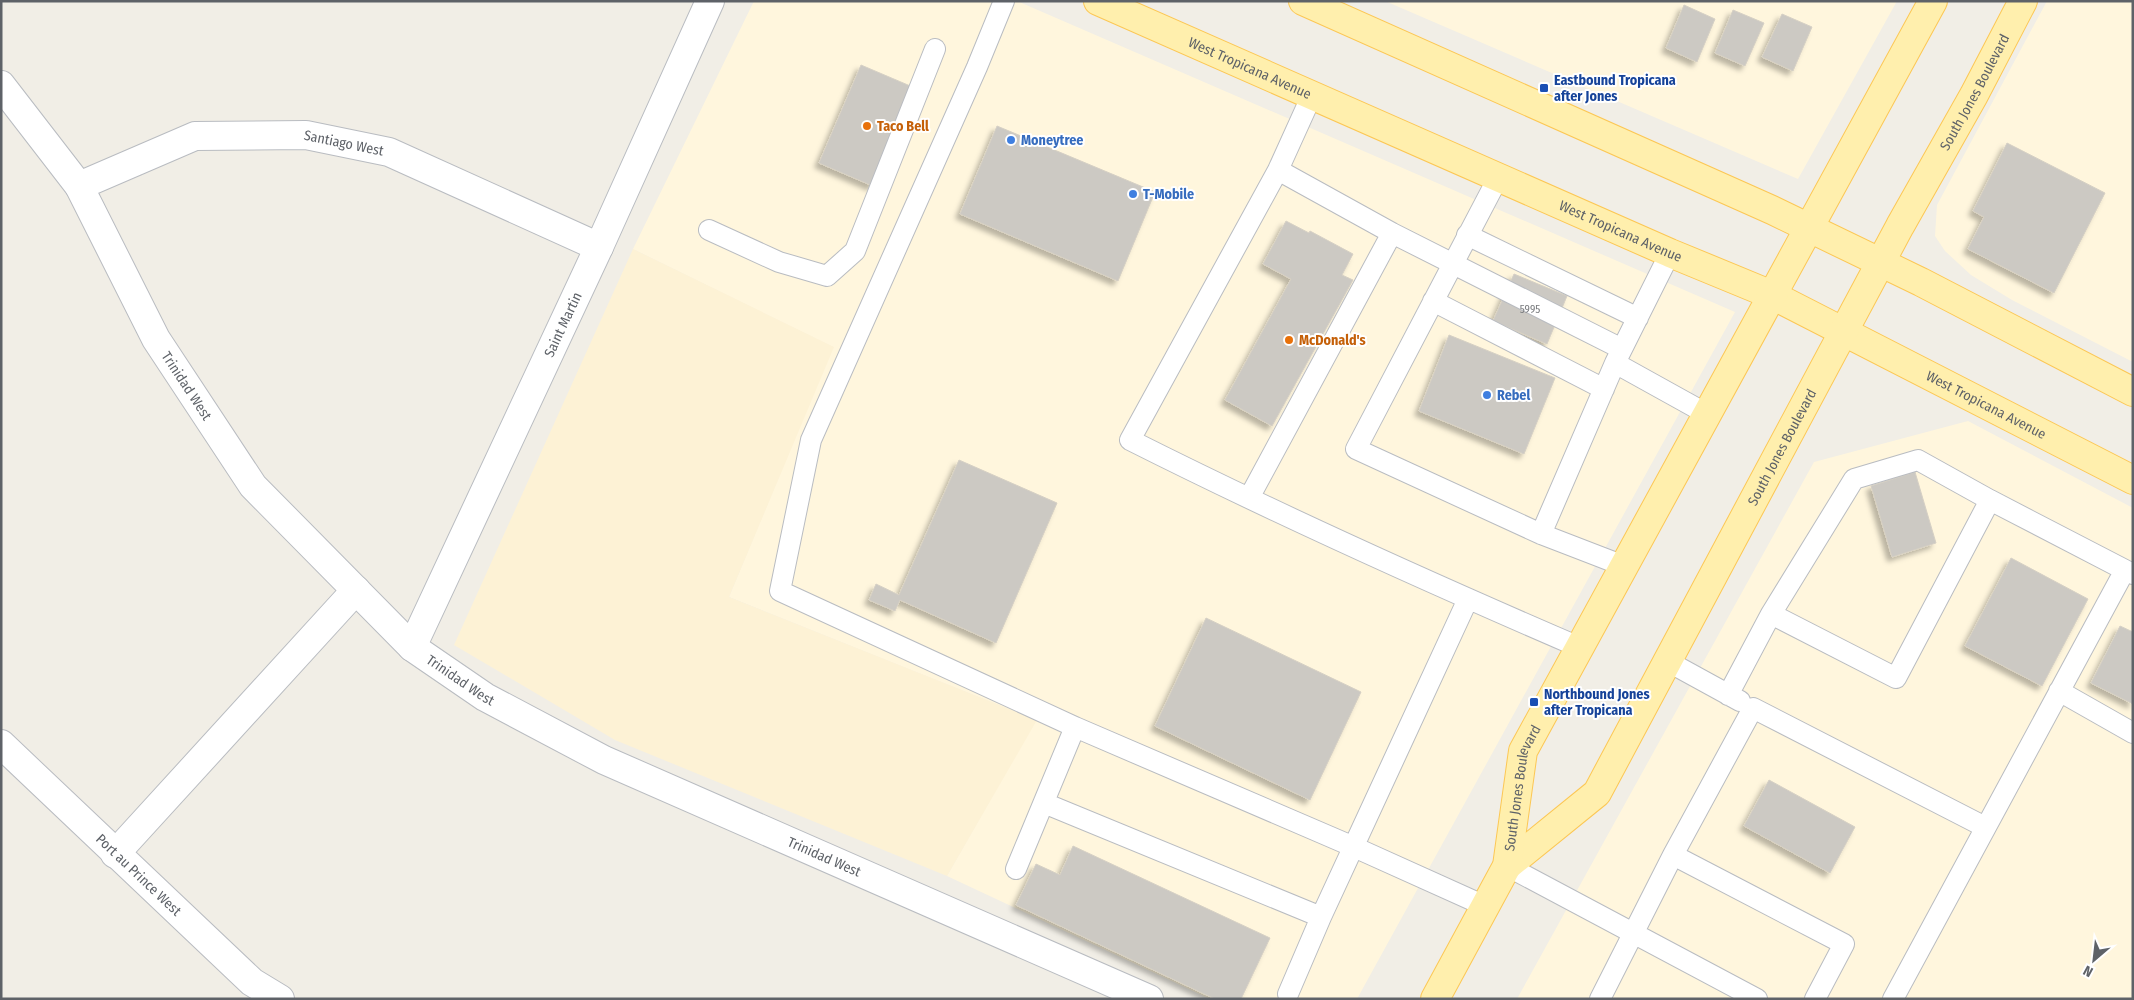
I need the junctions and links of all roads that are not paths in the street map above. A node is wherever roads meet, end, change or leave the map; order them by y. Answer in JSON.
{"nodes":[{"id":1,"x":710,"y":1,"type":"edge"},
{"id":2,"x":1004,"y":1,"type":"edge"},
{"id":3,"x":1098,"y":1,"type":"edge"},
{"id":4,"x":1303,"y":1,"type":"edge"},
{"id":5,"x":1933,"y":1,"type":"edge"},
{"id":6,"x":2023,"y":1,"type":"edge"},
{"id":7,"x":935,"y":49,"type":"dead end"},
{"id":8,"x":1,"y":85,"type":"edge"},
{"id":9,"x":1312,"y":95,"type":"junction"},
{"id":10,"x":1278,"y":170,"type":"junction"},
{"id":11,"x":1499,"y":176,"type":"junction"},
{"id":12,"x":79,"y":186,"type":"junction"},
{"id":13,"x":1810,"y":228,"type":"junction"},
{"id":14,"x":710,"y":230,"type":"dead end"},
{"id":15,"x":1392,"y":232,"type":"junction"},
{"id":16,"x":1467,"y":236,"type":"junction"},
{"id":17,"x":599,"y":247,"type":"junction"},
{"id":18,"x":1670,"y":253,"type":"junction"},
{"id":19,"x":1881,"y":262,"type":"junction"},
{"id":20,"x":1453,"y":263,"type":"junction"},
{"id":21,"x":1772,"y":295,"type":"junction"},
{"id":22,"x":1433,"y":301,"type":"junction"},
{"id":23,"x":1638,"y":318,"type":"junction"},
{"id":24,"x":1843,"y":332,"type":"junction"},
{"id":25,"x":1619,"y":356,"type":"junction"},
{"id":26,"x":1604,"y":389,"type":"junction"},
{"id":27,"x":2133,"y":392,"type":"edge"},
{"id":28,"x":1707,"y":414,"type":"junction"},
{"id":29,"x":2133,"y":480,"type":"edge"},
{"id":30,"x":1249,"y":498,"type":"junction"},
{"id":31,"x":1990,"y":500,"type":"junction"},
{"id":32,"x":1541,"y":534,"type":"junction"},
{"id":33,"x":1624,"y":566,"type":"junction"},
{"id":34,"x":2129,"y":572,"type":"edge"},
{"id":35,"x":356,"y":590,"type":"junction"},
{"id":36,"x":1468,"y":599,"type":"junction"},
{"id":37,"x":1771,"y":614,"type":"junction"},
{"id":38,"x":412,"y":647,"type":"junction"},
{"id":39,"x":1579,"y":647,"type":"junction"},
{"id":40,"x":1667,"y":661,"type":"junction"},
{"id":41,"x":2059,"y":691,"type":"junction"},
{"id":42,"x":1728,"y":694,"type":"junction"},
{"id":43,"x":1753,"y":708,"type":"junction"},
{"id":44,"x":1075,"y":727,"type":"junction"},
{"id":45,"x":2133,"y":732,"type":"edge"},
{"id":46,"x":3,"y":749,"type":"edge"},
{"id":47,"x":1044,"y":803,"type":"junction"},
{"id":48,"x":1985,"y":827,"type":"junction"},
{"id":49,"x":1354,"y":847,"type":"junction"},
{"id":50,"x":115,"y":854,"type":"junction"},
{"id":51,"x":1673,"y":855,"type":"junction"},
{"id":52,"x":1507,"y":866,"type":"junction"},
{"id":53,"x":1016,"y":869,"type":"dead end"},
{"id":54,"x":1485,"y":906,"type":"junction"},
{"id":55,"x":1321,"y":917,"type":"junction"},
{"id":56,"x":1634,"y":934,"type":"junction"},
{"id":57,"x":1288,"y":994,"type":"dead end"},
{"id":58,"x":280,"y":999,"type":"edge"},
{"id":59,"x":1149,"y":999,"type":"edge"},
{"id":60,"x":1435,"y":999,"type":"edge"},
{"id":61,"x":1600,"y":999,"type":"edge"},
{"id":62,"x":1757,"y":999,"type":"edge"},
{"id":63,"x":1815,"y":999,"type":"edge"},
{"id":64,"x":1893,"y":999,"type":"edge"}],
"edges":[{"from":1,"to":17,"type":"street","name":"Saint Martin"},
{"from":2,"to":44,"type":"lane"},
{"from":3,"to":9,"type":"main road","name":"West Tropicana Avenue"},
{"from":4,"to":13,"type":"main road"},
{"from":5,"to":13,"type":"main road","name":"South Jones Boulevard"},
{"from":6,"to":19,"type":"main road","name":"South Jones Boulevard"},
{"from":7,"to":14,"type":"lane"},
{"from":8,"to":12,"type":"street","name":"Trinidad West"},
{"from":9,"to":10,"type":"lane"},
{"from":9,"to":11,"type":"main road","name":"West Tropicana Avenue"},
{"from":10,"to":15,"type":"lane"},
{"from":10,"to":30,"type":"lane"},
{"from":11,"to":16,"type":"lane"},
{"from":11,"to":18,"type":"main road","name":"West Tropicana Avenue"},
{"from":12,"to":17,"type":"street","name":"Santiago West"},
{"from":12,"to":35,"type":"street","name":"Trinidad West"},
{"from":13,"to":19,"type":"main road"},
{"from":13,"to":21,"type":"main road","name":"South Jones Boulevard"},
{"from":15,"to":20,"type":"lane"},
{"from":15,"to":30,"type":"lane"},
{"from":16,"to":20,"type":"lane"},
{"from":16,"to":23,"type":"lane"},
{"from":17,"to":38,"type":"street","name":"Saint Martin"},
{"from":18,"to":21,"type":"main road","name":"West Tropicana Avenue"},
{"from":18,"to":23,"type":"lane"},
{"from":19,"to":24,"type":"main road","name":"South Jones Boulevard"},
{"from":19,"to":27,"type":"main road"},
{"from":20,"to":22,"type":"lane"},
{"from":20,"to":25,"type":"lane"},
{"from":21,"to":24,"type":"main road","name":"West Tropicana Avenue"},
{"from":21,"to":28,"type":"main road","name":"South Jones Boulevard"},
{"from":22,"to":26,"type":"lane"},
{"from":22,"to":32,"type":"lane"},
{"from":23,"to":25,"type":"lane"},
{"from":24,"to":29,"type":"main road","name":"West Tropicana Avenue"},
{"from":24,"to":40,"type":"main road","name":"South Jones Boulevard"},
{"from":25,"to":26,"type":"lane"},
{"from":25,"to":28,"type":"lane"},
{"from":26,"to":32,"type":"lane"},
{"from":28,"to":33,"type":"main road","name":"South Jones Boulevard"},
{"from":30,"to":36,"type":"lane"},
{"from":31,"to":34,"type":"lane"},
{"from":31,"to":37,"type":"lane"},
{"from":31,"to":37,"type":"lane"},
{"from":32,"to":33,"type":"lane"},
{"from":33,"to":39,"type":"main road","name":"South Jones Boulevard"},
{"from":34,"to":41,"type":"lane"},
{"from":35,"to":38,"type":"street","name":"Trinidad West"},
{"from":35,"to":50,"type":"street"},
{"from":36,"to":39,"type":"lane"},
{"from":36,"to":49,"type":"lane"},
{"from":37,"to":42,"type":"lane"},
{"from":38,"to":59,"type":"street","name":"Trinidad West"},
{"from":39,"to":52,"type":"main road","name":"South Jones Boulevard"},
{"from":40,"to":42,"type":"lane"},
{"from":40,"to":52,"type":"main road","name":"South Jones Boulevard"},
{"from":41,"to":45,"type":"lane"},
{"from":41,"to":48,"type":"lane"},
{"from":42,"to":43,"type":"lane"},
{"from":43,"to":48,"type":"lane"},
{"from":43,"to":51,"type":"lane"},
{"from":44,"to":47,"type":"lane"},
{"from":44,"to":49,"type":"lane"},
{"from":46,"to":50,"type":"street","name":"Port au Prince West"},
{"from":47,"to":53,"type":"lane"},
{"from":47,"to":55,"type":"lane"},
{"from":48,"to":64,"type":"lane"},
{"from":49,"to":54,"type":"lane"},
{"from":49,"to":55,"type":"lane"},
{"from":50,"to":58,"type":"street","name":"Port au Prince West"},
{"from":51,"to":56,"type":"lane"},
{"from":51,"to":63,"type":"lane"},
{"from":52,"to":54,"type":"main road","name":"South Jones Boulevard"},
{"from":52,"to":56,"type":"lane"},
{"from":54,"to":60,"type":"main road","name":"South Jones Boulevard"},
{"from":55,"to":57,"type":"lane"},
{"from":56,"to":61,"type":"lane"},
{"from":56,"to":62,"type":"lane"}]}
